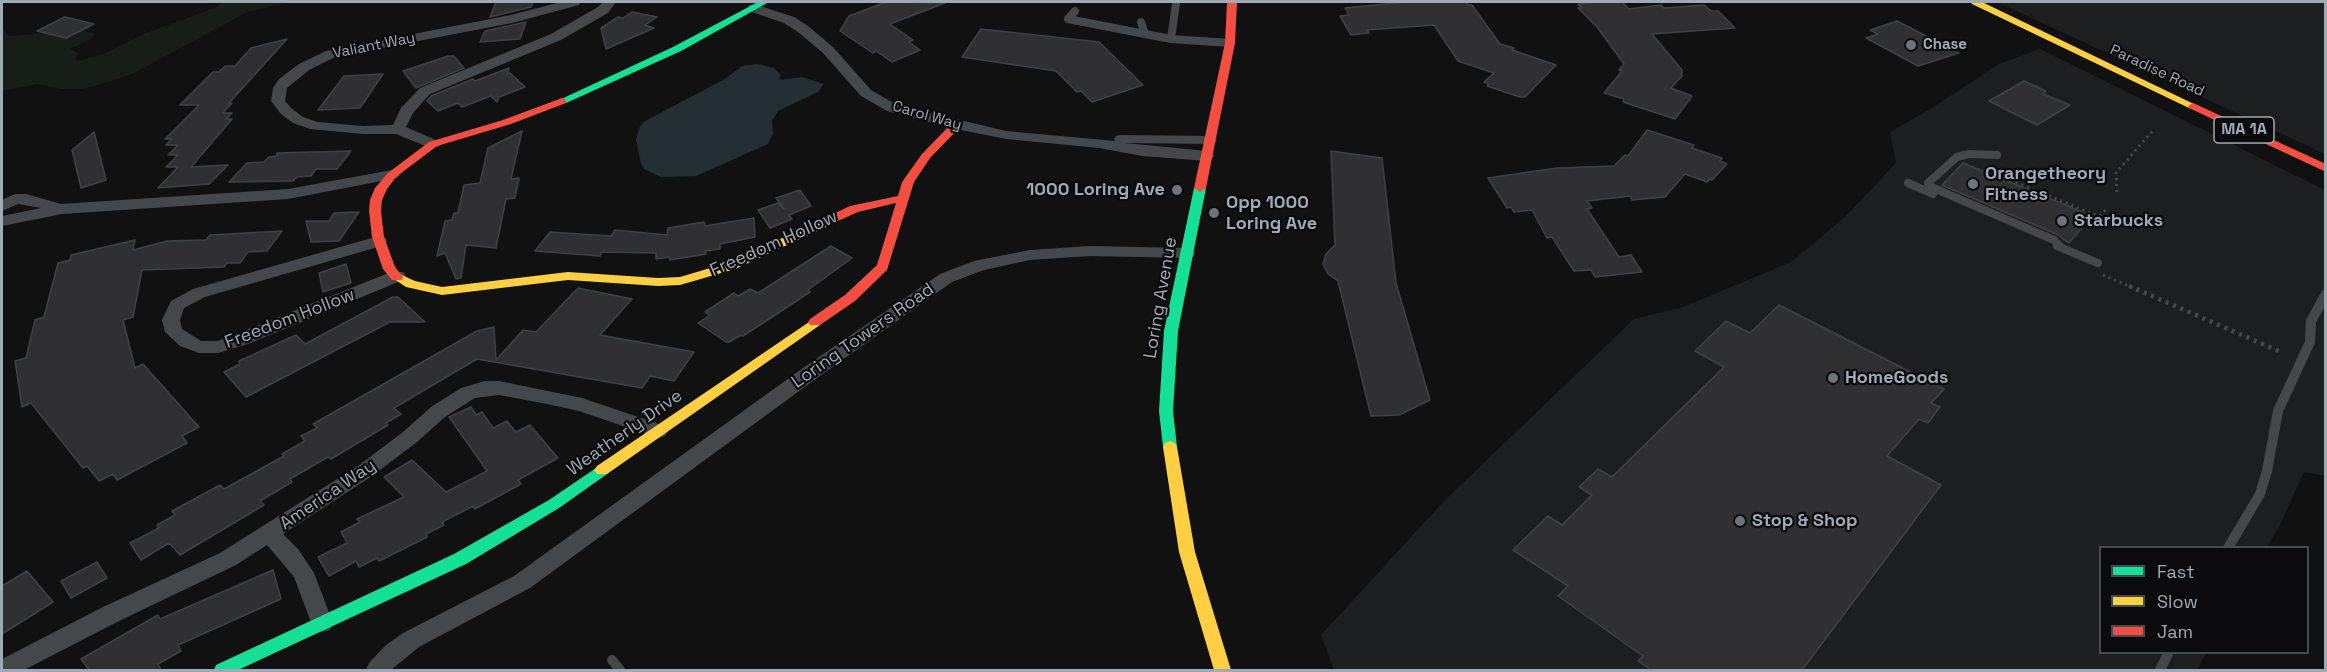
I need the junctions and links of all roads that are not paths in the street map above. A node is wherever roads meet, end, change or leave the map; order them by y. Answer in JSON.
{"nodes":[{"id":1,"x":574,"y":2,"type":"edge"},
{"id":2,"x":610,"y":2,"type":"edge"},
{"id":3,"x":1232,"y":2,"type":"edge"},
{"id":4,"x":1975,"y":2,"type":"edge"},
{"id":5,"x":1176,"y":3,"type":"edge"},
{"id":6,"x":759,"y":5,"type":"edge"},
{"id":7,"x":546,"y":10,"type":"junction"},
{"id":8,"x":1075,"y":11,"type":"dead end"},
{"id":9,"x":1141,"y":22,"type":"dead end"},
{"id":10,"x":574,"y":27,"type":"junction"},
{"id":11,"x":1145,"y":34,"type":"junction"},
{"id":12,"x":1171,"y":39,"type":"junction"},
{"id":13,"x":1230,"y":43,"type":"junction"},
{"id":14,"x":956,"y":125,"type":"junction"},
{"id":15,"x":398,"y":129,"type":"junction"},
{"id":16,"x":433,"y":144,"type":"junction"},
{"id":17,"x":1208,"y":149,"type":"junction"},
{"id":18,"x":1997,"y":155,"type":"dead end"},
{"id":19,"x":2325,"y":169,"type":"edge"},
{"id":20,"x":392,"y":175,"type":"junction"},
{"id":21,"x":1908,"y":183,"type":"dead end"},
{"id":22,"x":903,"y":198,"type":"junction"},
{"id":23,"x":2,"y":206,"type":"edge"},
{"id":24,"x":62,"y":209,"type":"junction"},
{"id":25,"x":2,"y":221,"type":"edge"},
{"id":26,"x":379,"y":241,"type":"junction"},
{"id":27,"x":2061,"y":247,"type":"junction"},
{"id":28,"x":1187,"y":253,"type":"junction"},
{"id":29,"x":2098,"y":263,"type":"dead end"},
{"id":30,"x":397,"y":276,"type":"junction"},
{"id":31,"x":2325,"y":294,"type":"edge"},
{"id":32,"x":658,"y":431,"type":"junction"},
{"id":33,"x":269,"y":534,"type":"junction"},
{"id":34,"x":2229,"y":546,"type":"edge"},
{"id":35,"x":322,"y":623,"type":"junction"},
{"id":36,"x":2168,"y":654,"type":"edge"},
{"id":37,"x":612,"y":660,"type":"dead end"},
{"id":38,"x":3,"y":670,"type":"edge"},
{"id":39,"x":222,"y":670,"type":"edge"},
{"id":40,"x":377,"y":670,"type":"edge"},
{"id":41,"x":620,"y":670,"type":"edge"},
{"id":42,"x":1223,"y":670,"type":"edge"},
{"id":43,"x":2160,"y":670,"type":"edge"}],
"edges":[{"from":1,"to":7,"type":"street","name":"Valiant Way"},
{"from":2,"to":10,"type":"street"},
{"from":3,"to":13,"type":"main road","name":"Loring Avenue"},
{"from":4,"to":19,"type":"main road","name":"Paradise Road","number":"MA 1A"},
{"from":5,"to":12,"type":"lane"},
{"from":6,"to":14,"type":"street","name":"Carol Way"},
{"from":6,"to":16,"type":"main road"},
{"from":7,"to":10,"type":"street"},
{"from":7,"to":15,"type":"street","name":"Valiant Way"},
{"from":8,"to":11,"type":"lane"},
{"from":9,"to":11,"type":"lane"},
{"from":10,"to":15,"type":"street"},
{"from":11,"to":12,"type":"lane"},
{"from":12,"to":13,"type":"lane"},
{"from":13,"to":17,"type":"main road","name":"Loring Avenue"},
{"from":14,"to":17,"type":"street","name":"Carol Way"},
{"from":14,"to":22,"type":"main road","name":"Weatherly Drive"},
{"from":15,"to":16,"type":"street","name":"Valiant Way"},
{"from":16,"to":20,"type":"main road"},
{"from":17,"to":28,"type":"main road","name":"Loring Avenue"},
{"from":18,"to":27,"type":"lane"},
{"from":20,"to":24,"type":"street"},
{"from":20,"to":26,"type":"main road"},
{"from":21,"to":27,"type":"lane"},
{"from":22,"to":30,"type":"main road","name":"Freedom Hollow"},
{"from":22,"to":32,"type":"main road","name":"Weatherly Drive"},
{"from":23,"to":24,"type":"street"},
{"from":24,"to":25,"type":"street"},
{"from":26,"to":30,"type":"main road"},
{"from":26,"to":30,"type":"street","name":"Freedom Hollow"},
{"from":27,"to":29,"type":"lane"},
{"from":28,"to":40,"type":"street","name":"Loring Towers Road"},
{"from":28,"to":42,"type":"main road","name":"Loring Avenue"},
{"from":31,"to":34,"type":"lane"},
{"from":32,"to":33,"type":"street","name":"America Way"},
{"from":32,"to":35,"type":"main road","name":"Weatherly Drive"},
{"from":33,"to":35,"type":"street"},
{"from":33,"to":38,"type":"street","name":"America Way"},
{"from":35,"to":39,"type":"main road","name":"Weatherly Drive"},
{"from":36,"to":43,"type":"lane"},
{"from":37,"to":41,"type":"lane"}]}
